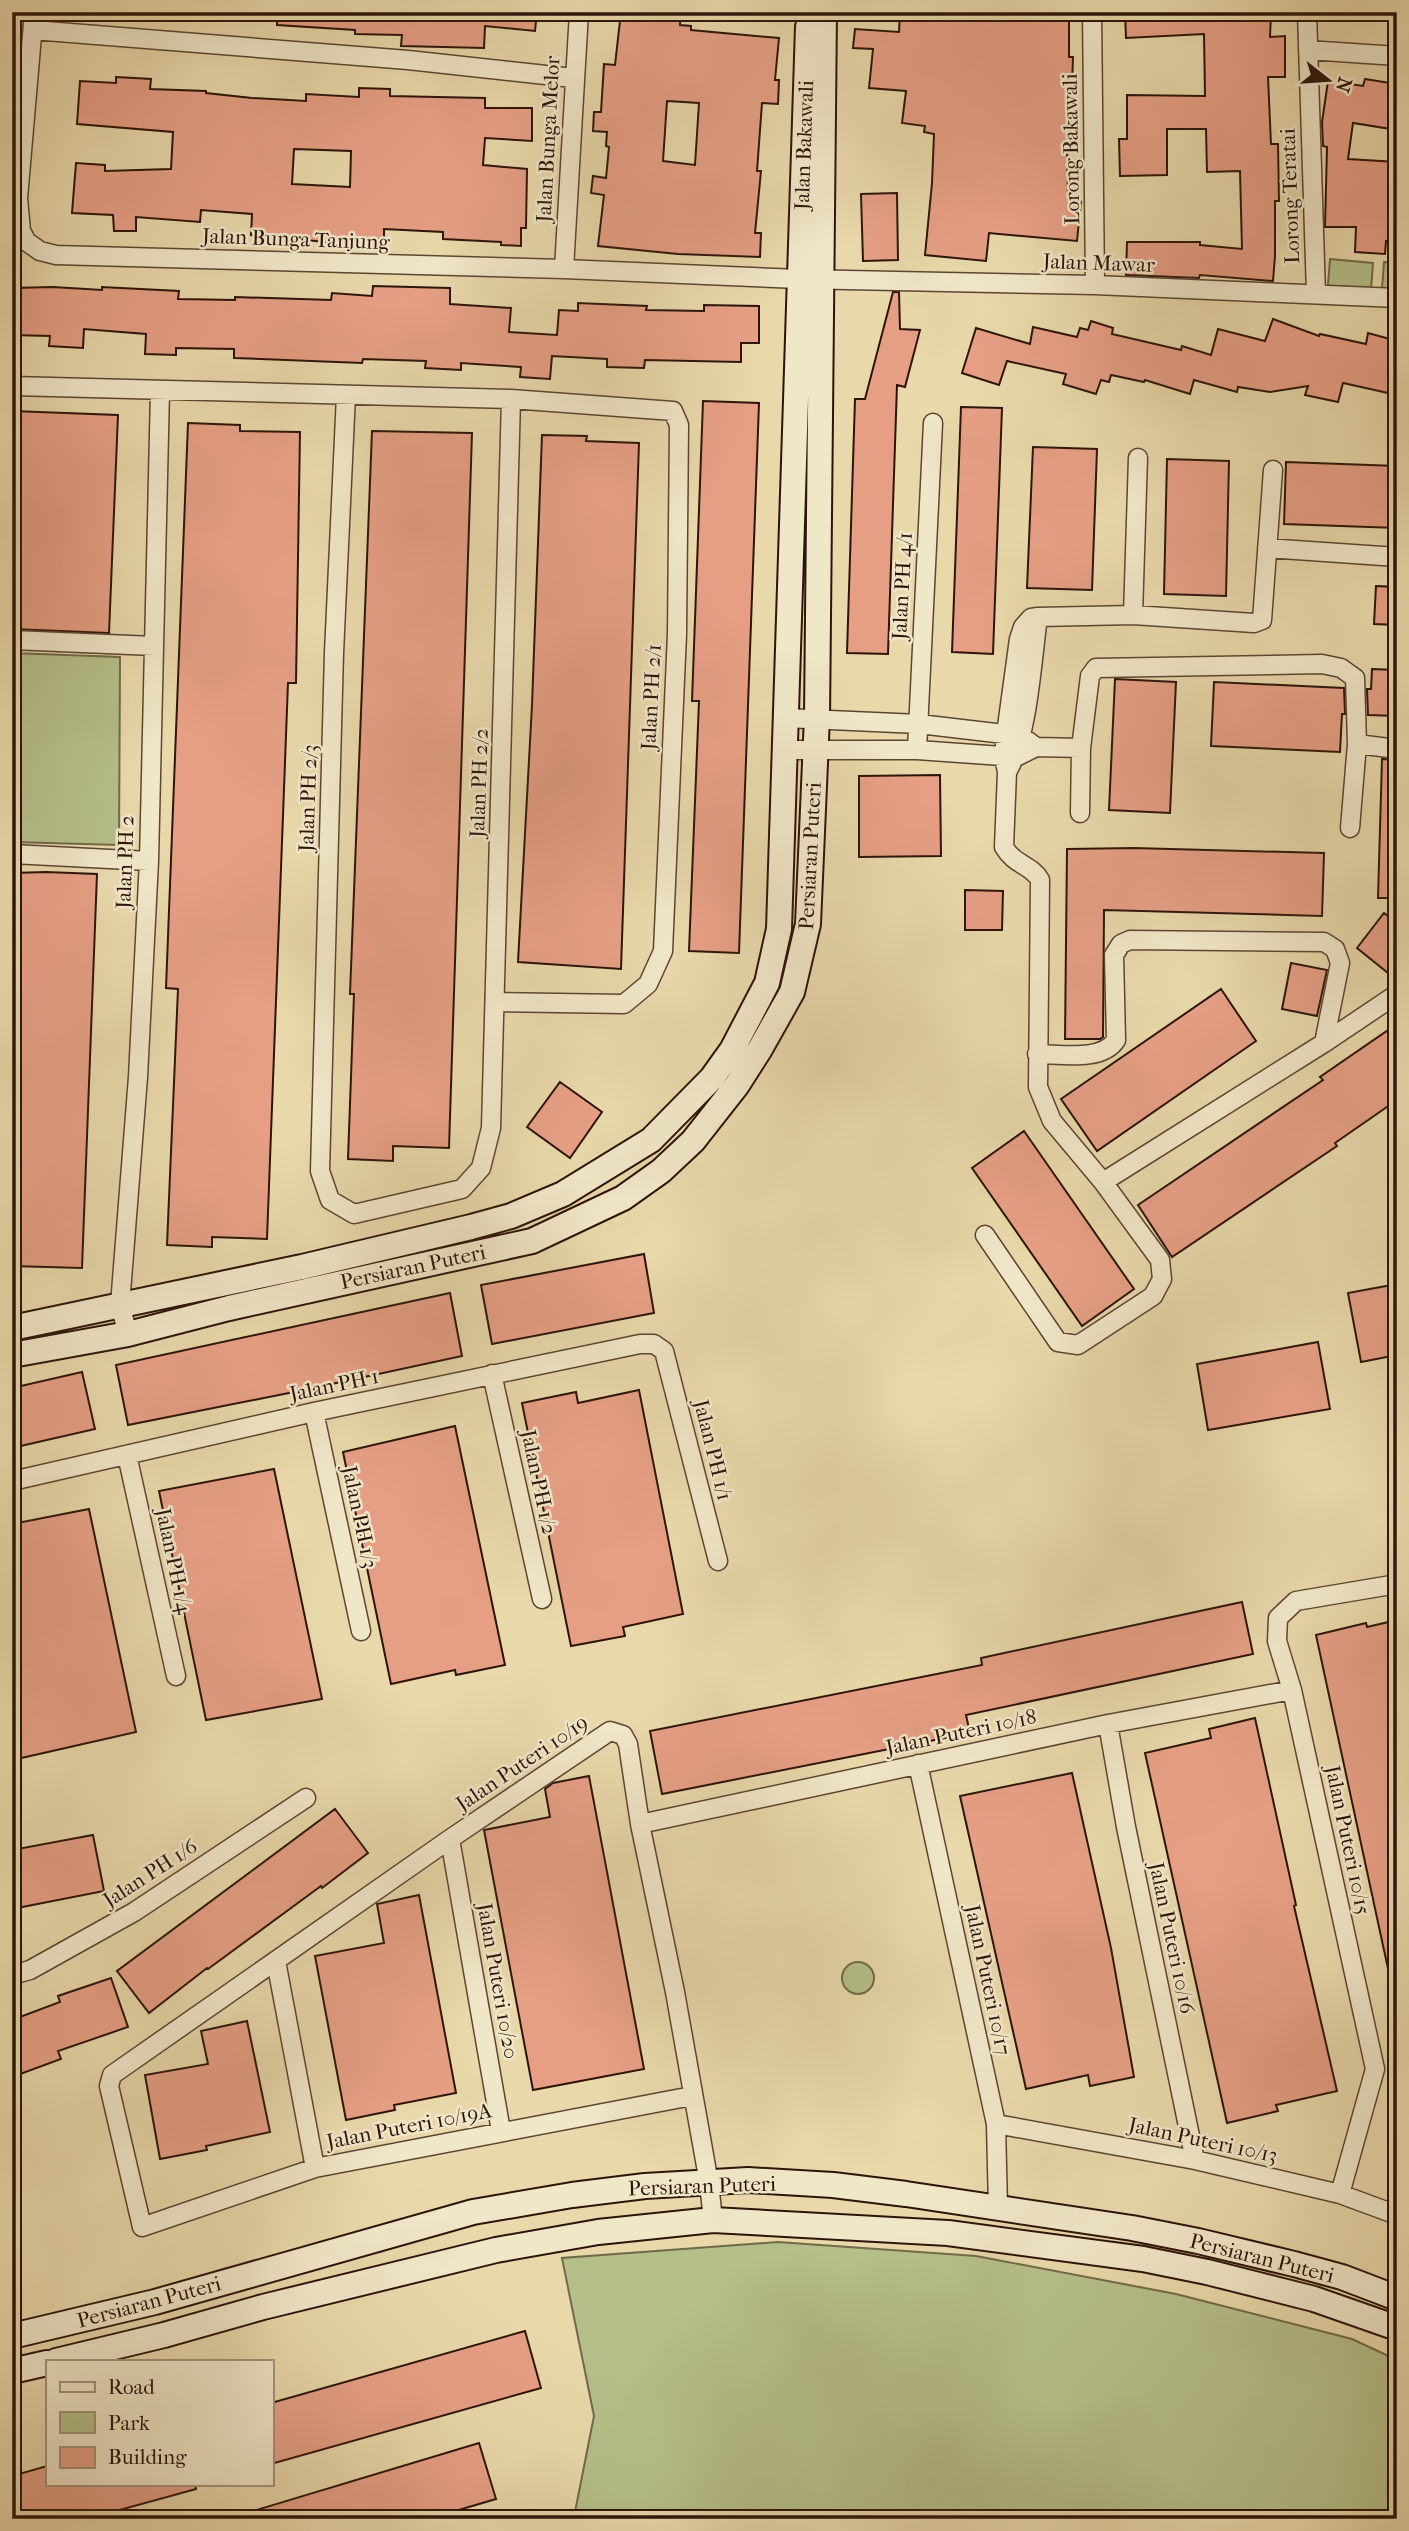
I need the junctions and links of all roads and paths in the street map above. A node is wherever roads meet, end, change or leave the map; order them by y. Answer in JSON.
{"nodes":[{"id":1,"x":579,"y":12,"type":"edge"},
{"id":2,"x":808,"y":12,"type":"edge"},
{"id":3,"x":824,"y":12,"type":"edge"},
{"id":4,"x":1092,"y":12,"type":"edge"},
{"id":5,"x":1307,"y":12,"type":"edge"},
{"id":6,"x":34,"y":21,"type":"edge"},
{"id":7,"x":1308,"y":51,"type":"junction"},
{"id":8,"x":1397,"y":56,"type":"edge"},
{"id":9,"x":573,"y":78,"type":"junction"},
{"id":10,"x":564,"y":269,"type":"junction"},
{"id":11,"x":811,"y":278,"type":"junction"},
{"id":12,"x":1096,"y":285,"type":"junction"},
{"id":13,"x":1316,"y":294,"type":"junction"},
{"id":14,"x":1397,"y":298,"type":"edge"},
{"id":15,"x":12,"y":386,"type":"edge"},
{"id":16,"x":160,"y":391,"type":"junction"},
{"id":17,"x":346,"y":395,"type":"junction"},
{"id":18,"x":511,"y":399,"type":"junction"},
{"id":19,"x":933,"y":423,"type":"dead end"},
{"id":20,"x":1138,"y":458,"type":"dead end"},
{"id":21,"x":1273,"y":470,"type":"dead end"},
{"id":22,"x":1267,"y":548,"type":"junction"},
{"id":23,"x":1397,"y":557,"type":"edge"},
{"id":24,"x":1133,"y":615,"type":"junction"},
{"id":25,"x":12,"y":640,"type":"edge"},
{"id":26,"x":154,"y":646,"type":"junction"},
{"id":27,"x":817,"y":717,"type":"junction"},
{"id":28,"x":785,"y":718,"type":"junction"},
{"id":29,"x":919,"y":723,"type":"junction"},
{"id":30,"x":1013,"y":735,"type":"junction"},
{"id":31,"x":1357,"y":744,"type":"junction"},
{"id":32,"x":1036,"y":747,"type":"junction"},
{"id":33,"x":1080,"y":748,"type":"junction"},
{"id":34,"x":1397,"y":749,"type":"edge"},
{"id":35,"x":784,"y":750,"type":"junction"},
{"id":36,"x":918,"y":750,"type":"junction"},
{"id":37,"x":816,"y":751,"type":"junction"},
{"id":38,"x":1009,"y":762,"type":"junction"},
{"id":39,"x":1080,"y":813,"type":"dead end"},
{"id":40,"x":1350,"y":828,"type":"dead end"},
{"id":41,"x":12,"y":854,"type":"edge"},
{"id":42,"x":149,"y":860,"type":"junction"},
{"id":43,"x":1397,"y":994,"type":"edge"},
{"id":44,"x":495,"y":1002,"type":"junction"},
{"id":45,"x":1324,"y":1042,"type":"junction"},
{"id":46,"x":1037,"y":1054,"type":"junction"},
{"id":47,"x":481,"y":1168,"type":"joint"},
{"id":48,"x":1103,"y":1182,"type":"junction"},
{"id":49,"x":985,"y":1235,"type":"dead end"},
{"id":50,"x":120,"y":1305,"type":"junction"},
{"id":51,"x":12,"y":1328,"type":"edge"},
{"id":52,"x":128,"y":1334,"type":"junction"},
{"id":53,"x":664,"y":1351,"type":"joint"},
{"id":54,"x":12,"y":1355,"type":"edge"},
{"id":55,"x":492,"y":1374,"type":"junction"},
{"id":56,"x":314,"y":1412,"type":"junction"},
{"id":57,"x":127,"y":1455,"type":"junction"},
{"id":58,"x":12,"y":1481,"type":"edge"},
{"id":59,"x":718,"y":1561,"type":"dead end"},
{"id":60,"x":1397,"y":1584,"type":"edge"},
{"id":61,"x":542,"y":1599,"type":"dead end"},
{"id":62,"x":361,"y":1630,"type":"dead end"},
{"id":63,"x":176,"y":1676,"type":"dead end"},
{"id":64,"x":1292,"y":1690,"type":"junction"},
{"id":65,"x":1108,"y":1724,"type":"junction"},
{"id":66,"x":918,"y":1764,"type":"junction"},
{"id":67,"x":306,"y":1798,"type":"dead end"},
{"id":68,"x":640,"y":1824,"type":"junction"},
{"id":69,"x":450,"y":1839,"type":"junction"},
{"id":70,"x":276,"y":1961,"type":"junction"},
{"id":71,"x":12,"y":1975,"type":"edge"},
{"id":72,"x":692,"y":2096,"type":"junction"},
{"id":73,"x":996,"y":2124,"type":"junction"},
{"id":74,"x":501,"y":2131,"type":"junction"},
{"id":75,"x":1195,"y":2160,"type":"junction"},
{"id":76,"x":315,"y":2168,"type":"junction"},
{"id":77,"x":709,"y":2183,"type":"junction"},
{"id":78,"x":1340,"y":2194,"type":"junction"},
{"id":79,"x":998,"y":2208,"type":"junction"},
{"id":80,"x":1397,"y":2215,"type":"edge"},
{"id":81,"x":713,"y":2220,"type":"junction"},
{"id":82,"x":142,"y":2227,"type":"joint"},
{"id":83,"x":1397,"y":2298,"type":"edge"},
{"id":84,"x":1397,"y":2328,"type":"edge"},
{"id":85,"x":12,"y":2336,"type":"edge"},
{"id":86,"x":60,"y":2360,"type":"edge"},
{"id":87,"x":46,"y":2363,"type":"edge"},
{"id":88,"x":12,"y":2371,"type":"edge"}],
"edges":[{"from":1,"to":9,"type":"street","name":"Jalan Bunga Melor"},
{"from":2,"to":11,"type":"main road","name":"Jalan Bakawali"},
{"from":3,"to":11,"type":"main road","name":"Jalan Bakawali"},
{"from":4,"to":12,"type":"street","name":"Lorong Bakawali"},
{"from":5,"to":7,"type":"street","name":"Lorong Teratai"},
{"from":6,"to":9,"type":"street"},
{"from":6,"to":10,"type":"street","name":"Jalan Bunga Tanjung"},
{"from":7,"to":8,"type":"street"},
{"from":7,"to":13,"type":"street","name":"Lorong Teratai"},
{"from":9,"to":10,"type":"street","name":"Jalan Bunga Melor"},
{"from":10,"to":11,"type":"street","name":"Jalan Bunga Tanjung"},
{"from":11,"to":12,"type":"street","name":"Jalan Mawar"},
{"from":11,"to":27,"type":"main road","name":"Persiaran Puteri"},
{"from":11,"to":28,"type":"main road","name":"Persiaran Puteri"},
{"from":12,"to":13,"type":"street","name":"Jalan Mawar"},
{"from":13,"to":14,"type":"street","name":"Jalan Mawar"},
{"from":15,"to":16,"type":"street"},
{"from":16,"to":17,"type":"street"},
{"from":16,"to":26,"type":"street","name":"Jalan PH 2"},
{"from":17,"to":18,"type":"street"},
{"from":17,"to":47,"type":"street","name":"Jalan PH 2/3"},
{"from":18,"to":44,"type":"street","name":"Jalan PH 2/2"},
{"from":18,"to":44,"type":"street","name":"Jalan PH 2/1"},
{"from":19,"to":29,"type":"street","name":"Jalan PH 4/1"},
{"from":20,"to":24,"type":"street"},
{"from":21,"to":22,"type":"street"},
{"from":22,"to":23,"type":"street"},
{"from":22,"to":24,"type":"street"},
{"from":24,"to":30,"type":"street"},
{"from":25,"to":26,"type":"street"},
{"from":26,"to":42,"type":"street","name":"Jalan PH 2"},
{"from":27,"to":28,"type":"street"},
{"from":27,"to":29,"type":"street"},
{"from":27,"to":37,"type":"main road","name":"Persiaran Puteri"},
{"from":28,"to":35,"type":"main road","name":"Persiaran Puteri"},
{"from":29,"to":30,"type":"street"},
{"from":29,"to":36,"type":"street","name":"Jalan PH 4/1"},
{"from":30,"to":32,"type":"street"},
{"from":30,"to":38,"type":"street"},
{"from":31,"to":33,"type":"street"},
{"from":31,"to":34,"type":"street"},
{"from":31,"to":40,"type":"street"},
{"from":32,"to":33,"type":"street"},
{"from":32,"to":38,"type":"street"},
{"from":33,"to":39,"type":"street"},
{"from":35,"to":37,"type":"street"},
{"from":35,"to":50,"type":"main road","name":"Persiaran Puteri"},
{"from":36,"to":37,"type":"street"},
{"from":36,"to":38,"type":"street"},
{"from":37,"to":52,"type":"main road","name":"Persiaran Puteri"},
{"from":38,"to":46,"type":"street"},
{"from":41,"to":42,"type":"street"},
{"from":42,"to":50,"type":"street","name":"Jalan PH 2"},
{"from":43,"to":45,"type":"street"},
{"from":44,"to":47,"type":"street","name":"Jalan PH 2/2"},
{"from":45,"to":46,"type":"street"},
{"from":45,"to":48,"type":"street"},
{"from":46,"to":48,"type":"street"},
{"from":48,"to":49,"type":"street"},
{"from":50,"to":51,"type":"main road","name":"Persiaran Puteri"},
{"from":50,"to":52,"type":"street","name":"Jalan PH 2"},
{"from":52,"to":54,"type":"main road","name":"Persiaran Puteri"},
{"from":53,"to":55,"type":"street","name":"Jalan PH 1"},
{"from":53,"to":59,"type":"street","name":"Jalan PH 1/1"},
{"from":55,"to":56,"type":"street","name":"Jalan PH 1"},
{"from":55,"to":61,"type":"street","name":"Jalan PH 1/2"},
{"from":56,"to":57,"type":"street","name":"Jalan PH 1"},
{"from":56,"to":62,"type":"street","name":"Jalan PH 1/3"},
{"from":57,"to":58,"type":"street","name":"Jalan PH 1"},
{"from":57,"to":63,"type":"street","name":"Jalan PH 1/4"},
{"from":60,"to":64,"type":"street","name":"Jalan Puteri 10/15"},
{"from":64,"to":65,"type":"street","name":"Jalan Puteri 10/18"},
{"from":64,"to":78,"type":"street","name":"Jalan Puteri 10/15"},
{"from":65,"to":66,"type":"street","name":"Jalan Puteri 10/18"},
{"from":65,"to":75,"type":"street","name":"Jalan Puteri 10/16"},
{"from":66,"to":68,"type":"street","name":"Jalan Puteri 10/18"},
{"from":66,"to":73,"type":"street","name":"Jalan Puteri 10/17"},
{"from":67,"to":71,"type":"street","name":"Jalan PH 1/6"},
{"from":68,"to":69,"type":"street","name":"Jalan Puteri 10/19"},
{"from":68,"to":72,"type":"street","name":"Jalan Puteri 10/19"},
{"from":69,"to":70,"type":"street","name":"Jalan Puteri 10/19"},
{"from":69,"to":74,"type":"street","name":"Jalan Puteri 10/20"},
{"from":70,"to":76,"type":"street"},
{"from":70,"to":82,"type":"street","name":"Jalan Puteri 10/19"},
{"from":72,"to":74,"type":"street","name":"Jalan Puteri 10/19A"},
{"from":72,"to":77,"type":"street","name":"Jalan Puteri 10/19"},
{"from":73,"to":75,"type":"street","name":"Jalan Puteri 10/13"},
{"from":73,"to":79,"type":"street","name":"Jalan Puteri 10/17"},
{"from":74,"to":76,"type":"street","name":"Jalan Puteri 10/19A"},
{"from":75,"to":78,"type":"street","name":"Jalan Puteri 10/13"},
{"from":76,"to":82,"type":"street","name":"Jalan Puteri 10/19A"},
{"from":77,"to":79,"type":"main road","name":"Persiaran Puteri"},
{"from":77,"to":81,"type":"street","name":"Jalan Puteri 10/19"},
{"from":77,"to":85,"type":"main road","name":"Persiaran Puteri"},
{"from":78,"to":80,"type":"street","name":"Jalan Puteri 10/13"},
{"from":79,"to":83,"type":"main road","name":"Persiaran Puteri"},
{"from":81,"to":84,"type":"main road","name":"Persiaran Puteri"},
{"from":81,"to":86,"type":"main road","name":"Persiaran Puteri"},
{"from":87,"to":88,"type":"main road"}]}
